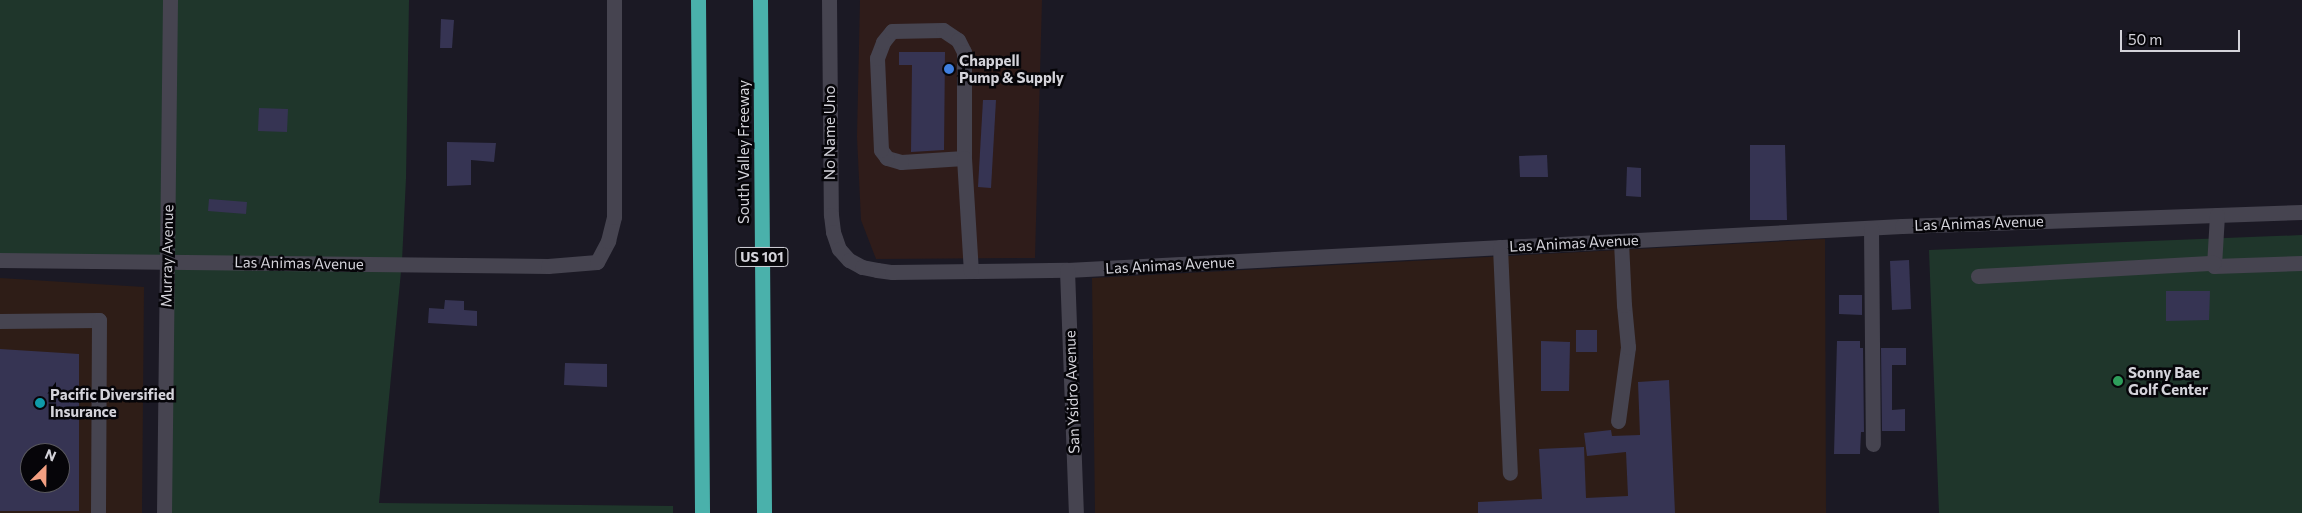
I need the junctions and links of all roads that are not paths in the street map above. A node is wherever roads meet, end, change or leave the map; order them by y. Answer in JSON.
{"nodes":[{"id":1,"x":170,"y":0,"type":"edge"},
{"id":2,"x":614,"y":0,"type":"edge"},
{"id":3,"x":698,"y":0,"type":"edge"},
{"id":4,"x":760,"y":0,"type":"edge"},
{"id":5,"x":829,"y":0,"type":"edge"},
{"id":6,"x":964,"y":158,"type":"junction"},
{"id":7,"x":2302,"y":212,"type":"edge"},
{"id":8,"x":2217,"y":215,"type":"junction"},
{"id":9,"x":1871,"y":228,"type":"junction"},
{"id":10,"x":1622,"y":241,"type":"junction"},
{"id":11,"x":1500,"y":247,"type":"junction"},
{"id":12,"x":0,"y":260,"type":"edge"},
{"id":13,"x":849,"y":260,"type":"joint"},
{"id":14,"x":166,"y":261,"type":"junction"},
{"id":15,"x":2214,"y":262,"type":"junction"},
{"id":16,"x":2302,"y":263,"type":"edge"},
{"id":17,"x":1067,"y":270,"type":"junction"},
{"id":18,"x":970,"y":271,"type":"junction"},
{"id":19,"x":1978,"y":276,"type":"dead end"},
{"id":20,"x":0,"y":321,"type":"edge"},
{"id":21,"x":1618,"y":421,"type":"dead end"},
{"id":22,"x":1873,"y":444,"type":"dead end"},
{"id":23,"x":1510,"y":473,"type":"dead end"},
{"id":24,"x":98,"y":513,"type":"edge"},
{"id":25,"x":164,"y":513,"type":"edge"},
{"id":26,"x":702,"y":513,"type":"edge"},
{"id":27,"x":764,"y":513,"type":"edge"},
{"id":28,"x":1076,"y":513,"type":"edge"}],
"edges":[{"from":1,"to":14,"type":"street","name":"Murray Avenue"},
{"from":2,"to":14,"type":"street","name":"Las Animas Avenue"},
{"from":3,"to":26,"type":"highway"},
{"from":4,"to":27,"type":"highway","name":"South Valley Freeway","number":"US 101"},
{"from":5,"to":13,"type":"street","name":"No Name Uno"},
{"from":6,"to":6,"type":"street"},
{"from":6,"to":18,"type":"street"},
{"from":7,"to":8,"type":"street","name":"Las Animas Avenue"},
{"from":8,"to":9,"type":"street","name":"Las Animas Avenue"},
{"from":8,"to":15,"type":"street"},
{"from":9,"to":10,"type":"street","name":"Las Animas Avenue"},
{"from":9,"to":22,"type":"street"},
{"from":10,"to":11,"type":"street","name":"Las Animas Avenue"},
{"from":10,"to":21,"type":"street"},
{"from":11,"to":17,"type":"street","name":"Las Animas Avenue"},
{"from":11,"to":23,"type":"street"},
{"from":12,"to":14,"type":"street","name":"Las Animas Avenue"},
{"from":13,"to":18,"type":"street","name":"Las Animas Avenue"},
{"from":14,"to":25,"type":"street","name":"Murray Avenue"},
{"from":15,"to":16,"type":"street"},
{"from":15,"to":19,"type":"street"},
{"from":17,"to":18,"type":"street","name":"Las Animas Avenue"},
{"from":17,"to":28,"type":"street","name":"San Ysidro Avenue"},
{"from":20,"to":24,"type":"street"}]}
